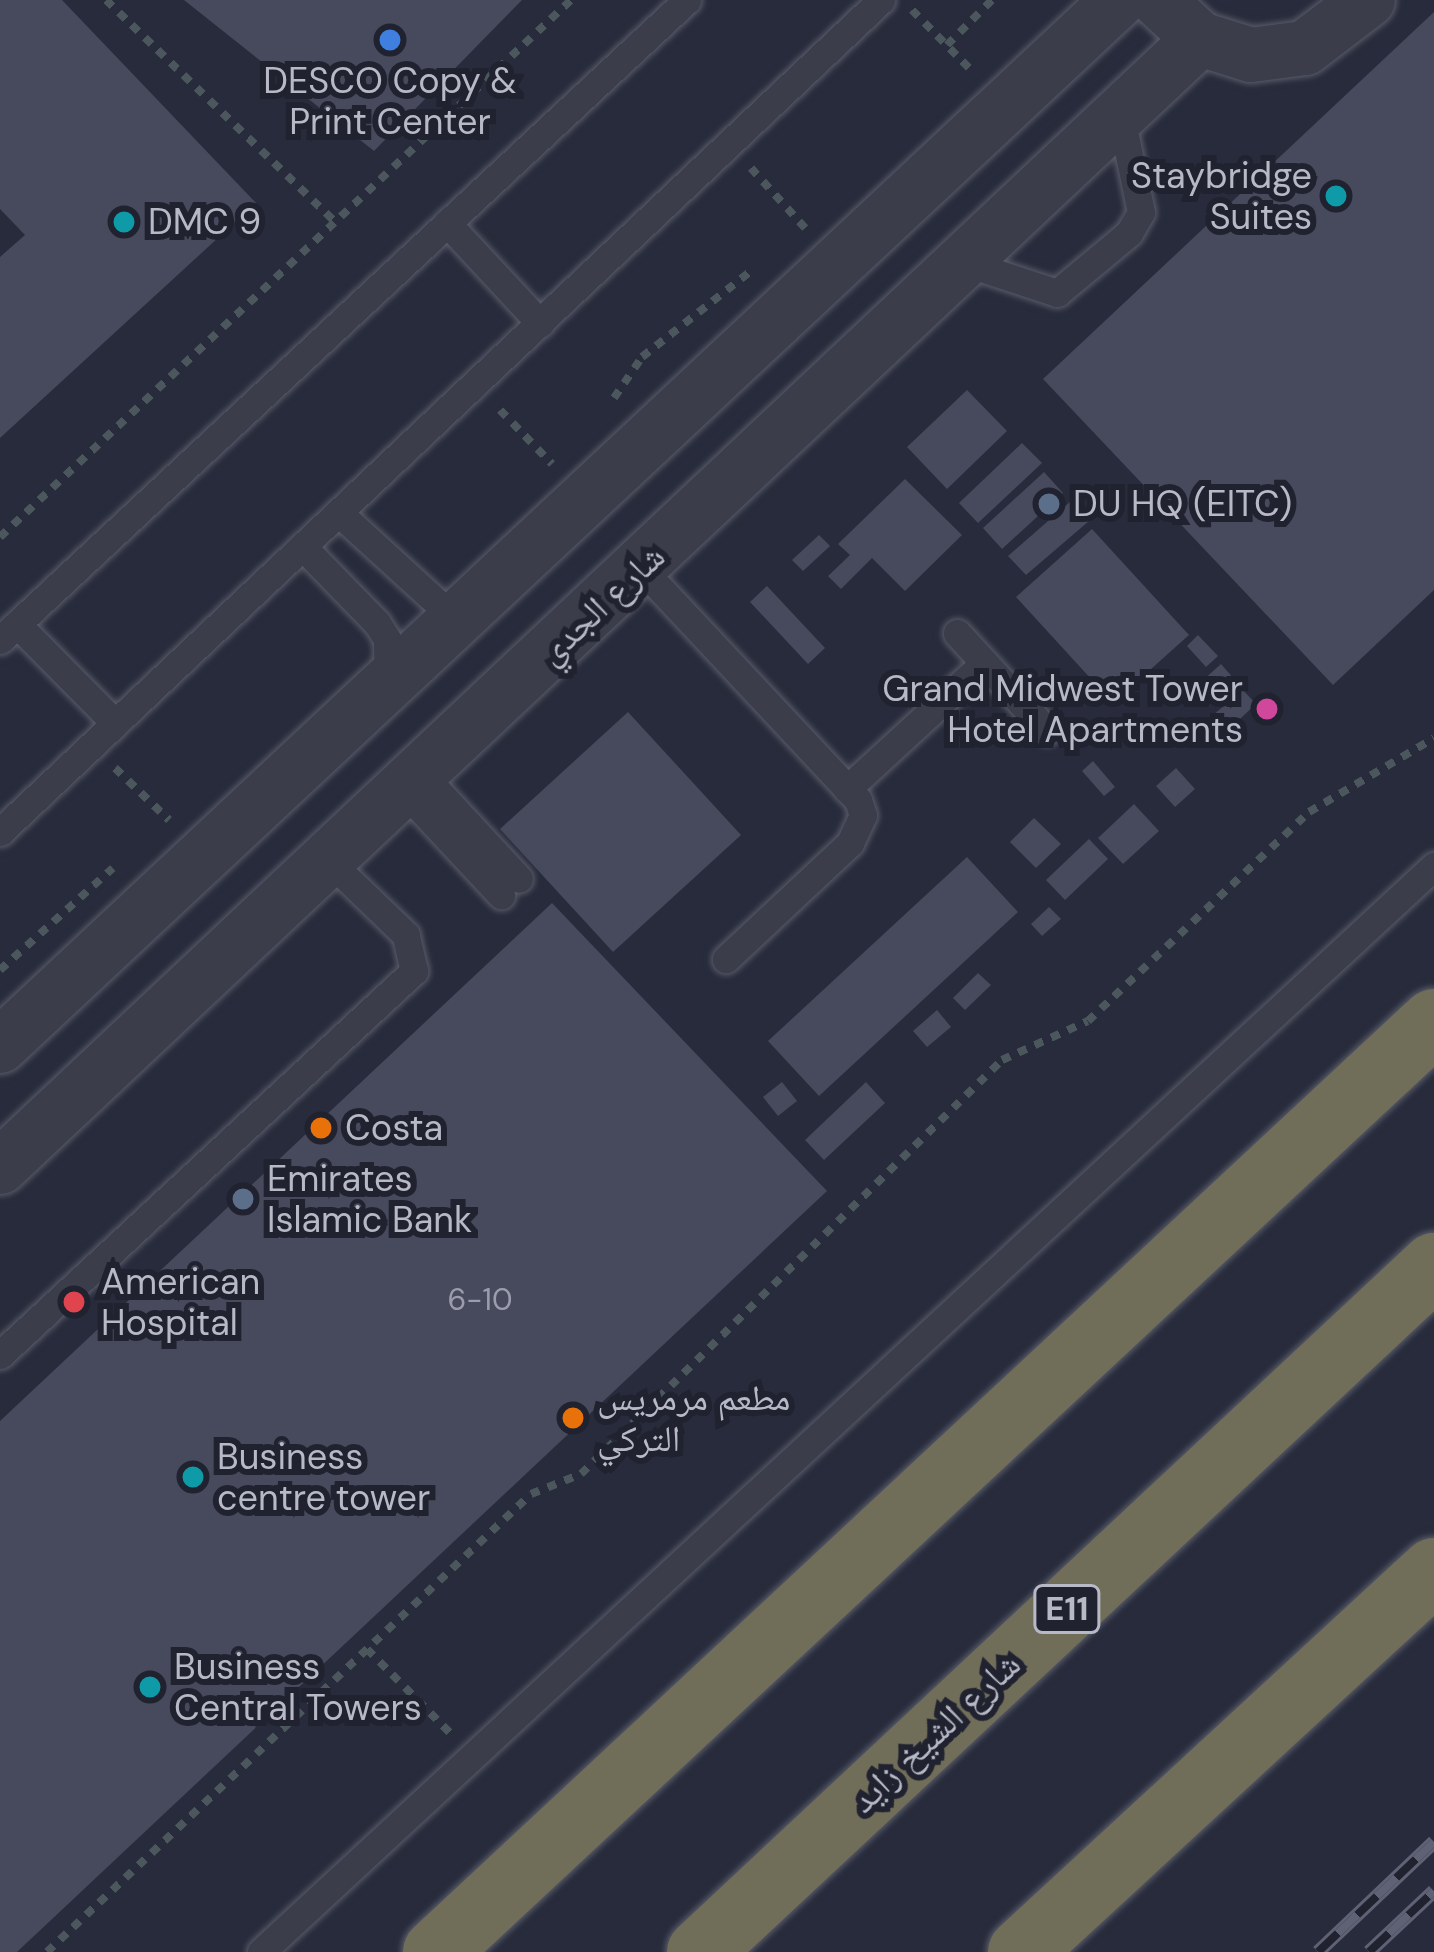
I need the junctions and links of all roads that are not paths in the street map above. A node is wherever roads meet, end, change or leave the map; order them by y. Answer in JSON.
{"nodes":[{"id":1,"x":687,"y":0,"type":"edge"},
{"id":2,"x":881,"y":0,"type":"edge"},
{"id":3,"x":1119,"y":0,"type":"edge"},
{"id":4,"x":1159,"y":0,"type":"edge"},
{"id":5,"x":1368,"y":0,"type":"edge"},
{"id":6,"x":1200,"y":39,"type":"junction"},
{"id":7,"x":1121,"y":117,"type":"junction"},
{"id":8,"x":447,"y":224,"type":"junction"},
{"id":9,"x":966,"y":262,"type":"junction"},
{"id":10,"x":540,"y":322,"type":"junction"},
{"id":11,"x":339,"y":513,"type":"junction"},
{"id":12,"x":303,"y":548,"type":"junction"},
{"id":13,"x":640,"y":567,"type":"junction"},
{"id":14,"x":455,"y":620,"type":"junction"},
{"id":15,"x":8,"y":632,"type":"edge"},
{"id":16,"x":957,"y":633,"type":"dead end"},
{"id":17,"x":984,"y":663,"type":"junction"},
{"id":18,"x":388,"y":683,"type":"junction"},
{"id":19,"x":115,"y":723,"type":"junction"},
{"id":20,"x":1047,"y":730,"type":"dead end"},
{"id":21,"x":412,"y":782,"type":"junction"},
{"id":22,"x":847,"y":789,"type":"junction"},
{"id":23,"x":0,"y":832,"type":"edge"},
{"id":24,"x":328,"y":860,"type":"junction"},
{"id":25,"x":1434,"y":866,"type":"edge"},
{"id":26,"x":510,"y":887,"type":"dead end"},
{"id":27,"x":726,"y":959,"type":"dead end"},
{"id":28,"x":1434,"y":1022,"type":"edge"},
{"id":29,"x":0,"y":1046,"type":"edge"},
{"id":30,"x":0,"y":1167,"type":"edge"},
{"id":31,"x":1434,"y":1266,"type":"edge"},
{"id":32,"x":0,"y":1355,"type":"edge"},
{"id":33,"x":1434,"y":1571,"type":"edge"},
{"id":34,"x":261,"y":1952,"type":"edge"},
{"id":35,"x":436,"y":1952,"type":"edge"},
{"id":36,"x":700,"y":1952,"type":"edge"},
{"id":37,"x":1021,"y":1952,"type":"edge"}],
"edges":[{"from":1,"to":8,"type":"lane"},
{"from":2,"to":10,"type":"lane"},
{"from":3,"to":14,"type":"street"},
{"from":4,"to":6,"type":"street"},
{"from":5,"to":6,"type":"street"},
{"from":6,"to":7,"type":"street","name":"شارع الجدي"},
{"from":7,"to":9,"type":"street","name":"شارع الجدي"},
{"from":7,"to":9,"type":"lane"},
{"from":8,"to":10,"type":"lane"},
{"from":8,"to":15,"type":"lane"},
{"from":9,"to":13,"type":"street","name":"شارع الجدي"},
{"from":10,"to":11,"type":"lane"},
{"from":11,"to":12,"type":"lane"},
{"from":11,"to":14,"type":"lane"},
{"from":12,"to":18,"type":"lane"},
{"from":12,"to":19,"type":"lane"},
{"from":13,"to":21,"type":"street","name":"شارع الجدي"},
{"from":13,"to":22,"type":"lane"},
{"from":14,"to":18,"type":"street"},
{"from":15,"to":19,"type":"lane"},
{"from":16,"to":17,"type":"lane"},
{"from":17,"to":20,"type":"lane"},
{"from":17,"to":22,"type":"lane"},
{"from":18,"to":29,"type":"street"},
{"from":19,"to":23,"type":"lane"},
{"from":21,"to":24,"type":"street","name":"شارع الجدي"},
{"from":21,"to":26,"type":"lane"},
{"from":22,"to":27,"type":"lane"},
{"from":24,"to":30,"type":"street","name":"شارع الجدي"},
{"from":24,"to":32,"type":"lane"},
{"from":25,"to":34,"type":"lane"},
{"from":28,"to":35,"type":"highway"},
{"from":31,"to":36,"type":"highway","name":"شارع الشيخ زايد","number":"E11"},
{"from":33,"to":37,"type":"highway"}]}
